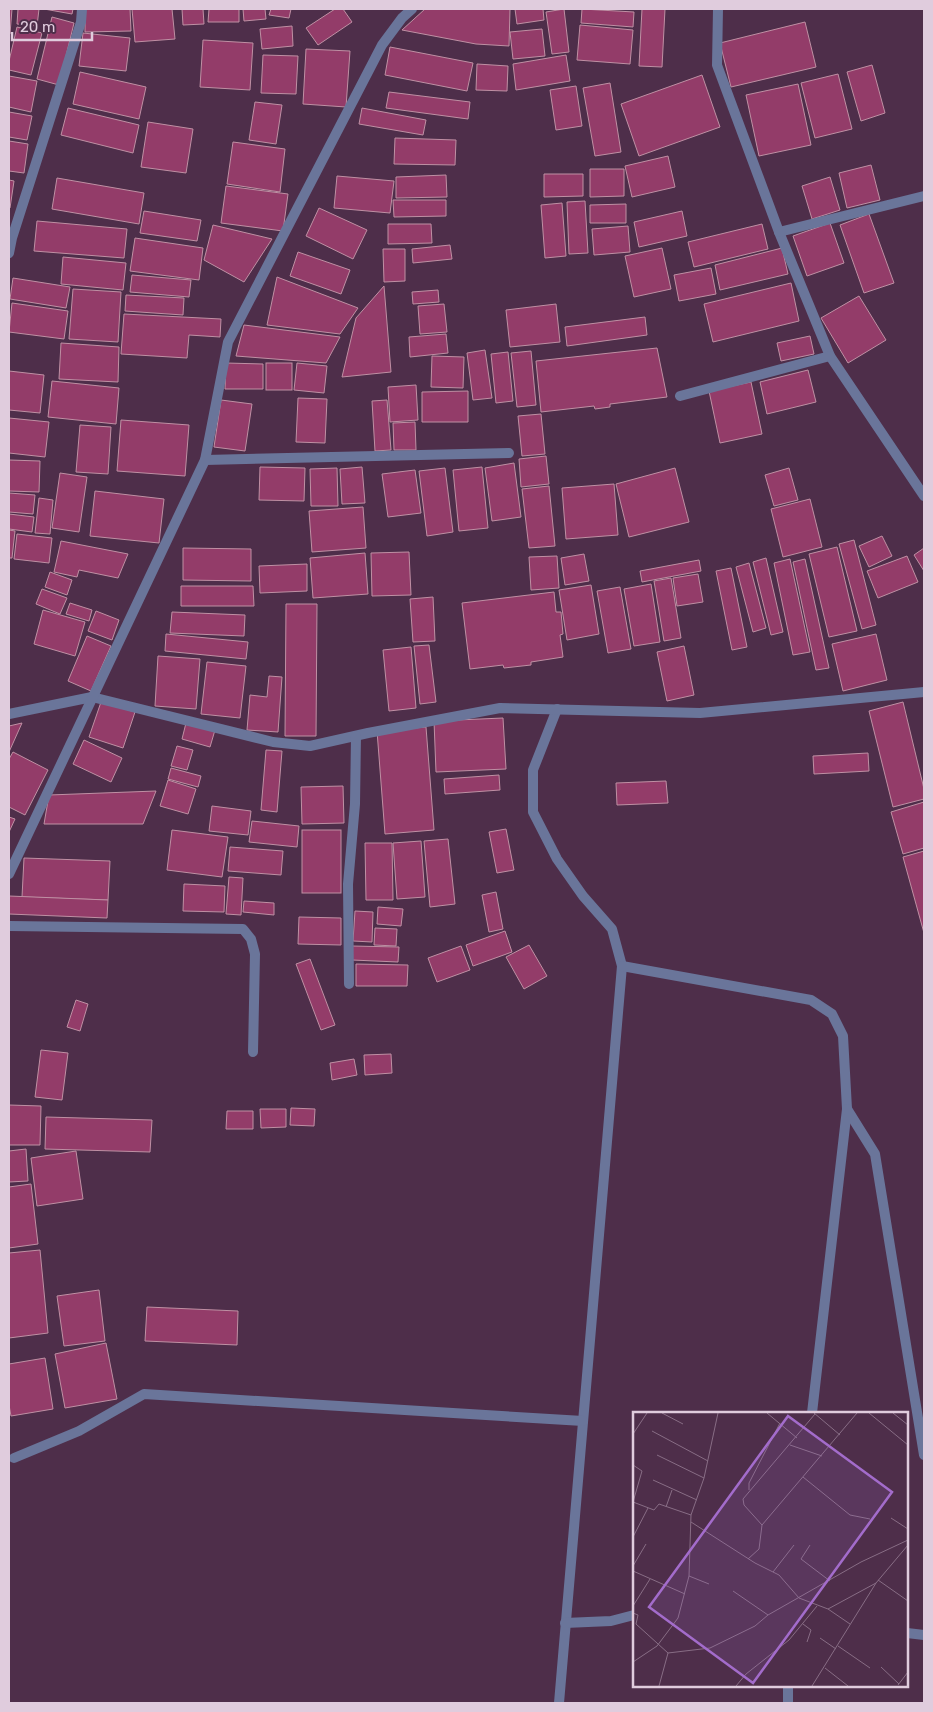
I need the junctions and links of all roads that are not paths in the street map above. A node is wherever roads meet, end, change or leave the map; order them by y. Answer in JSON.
{"nodes":[{"id":1,"x":82,"y":9,"type":"edge"},
{"id":2,"x":412,"y":9,"type":"edge"},
{"id":3,"x":718,"y":9,"type":"edge"},
{"id":4,"x":924,"y":196,"type":"edge"},
{"id":5,"x":779,"y":232,"type":"junction"},
{"id":6,"x":9,"y":253,"type":"edge"},
{"id":7,"x":830,"y":356,"type":"junction"},
{"id":8,"x":680,"y":396,"type":"dead end"},
{"id":9,"x":510,"y":453,"type":"dead end"},
{"id":10,"x":205,"y":460,"type":"junction"},
{"id":11,"x":924,"y":496,"type":"edge"},
{"id":12,"x":924,"y":692,"type":"edge"},
{"id":13,"x":92,"y":697,"type":"junction"},
{"id":14,"x":557,"y":709,"type":"junction"},
{"id":15,"x":9,"y":714,"type":"edge"},
{"id":16,"x":356,"y":736,"type":"junction"},
{"id":17,"x":9,"y":874,"type":"edge"},
{"id":18,"x":9,"y":926,"type":"edge"},
{"id":19,"x":622,"y":966,"type":"junction"},
{"id":20,"x":349,"y":984,"type":"dead end"},
{"id":21,"x":253,"y":1052,"type":"dead end"},
{"id":22,"x":847,"y":1109,"type":"junction"},
{"id":23,"x":812,"y":1412,"type":"edge"},
{"id":24,"x":583,"y":1421,"type":"junction"},
{"id":25,"x":924,"y":1456,"type":"edge"},
{"id":26,"x":14,"y":1458,"type":"dead end"},
{"id":27,"x":633,"y":1615,"type":"edge"},
{"id":28,"x":566,"y":1623,"type":"junction"},
{"id":29,"x":908,"y":1633,"type":"edge"},
{"id":30,"x":924,"y":1635,"type":"edge"},
{"id":31,"x":788,"y":1687,"type":"edge"},
{"id":32,"x":559,"y":1703,"type":"edge"},
{"id":33,"x":788,"y":1703,"type":"edge"}],
"edges":[{"from":1,"to":6,"type":"street"},
{"from":2,"to":10,"type":"street"},
{"from":3,"to":5,"type":"street"},
{"from":4,"to":5,"type":"street"},
{"from":5,"to":7,"type":"street"},
{"from":7,"to":8,"type":"street"},
{"from":7,"to":11,"type":"street"},
{"from":9,"to":10,"type":"street"},
{"from":10,"to":13,"type":"street"},
{"from":12,"to":14,"type":"street"},
{"from":13,"to":15,"type":"street"},
{"from":13,"to":16,"type":"street"},
{"from":13,"to":17,"type":"street"},
{"from":14,"to":16,"type":"street"},
{"from":14,"to":19,"type":"street"},
{"from":16,"to":20,"type":"street"},
{"from":18,"to":21,"type":"street"},
{"from":19,"to":22,"type":"street"},
{"from":19,"to":24,"type":"street"},
{"from":22,"to":23,"type":"street"},
{"from":22,"to":25,"type":"street"},
{"from":24,"to":26,"type":"street"},
{"from":24,"to":28,"type":"street"},
{"from":27,"to":28,"type":"street"},
{"from":28,"to":32,"type":"street"},
{"from":29,"to":30,"type":"street"},
{"from":31,"to":33,"type":"street"}]}
